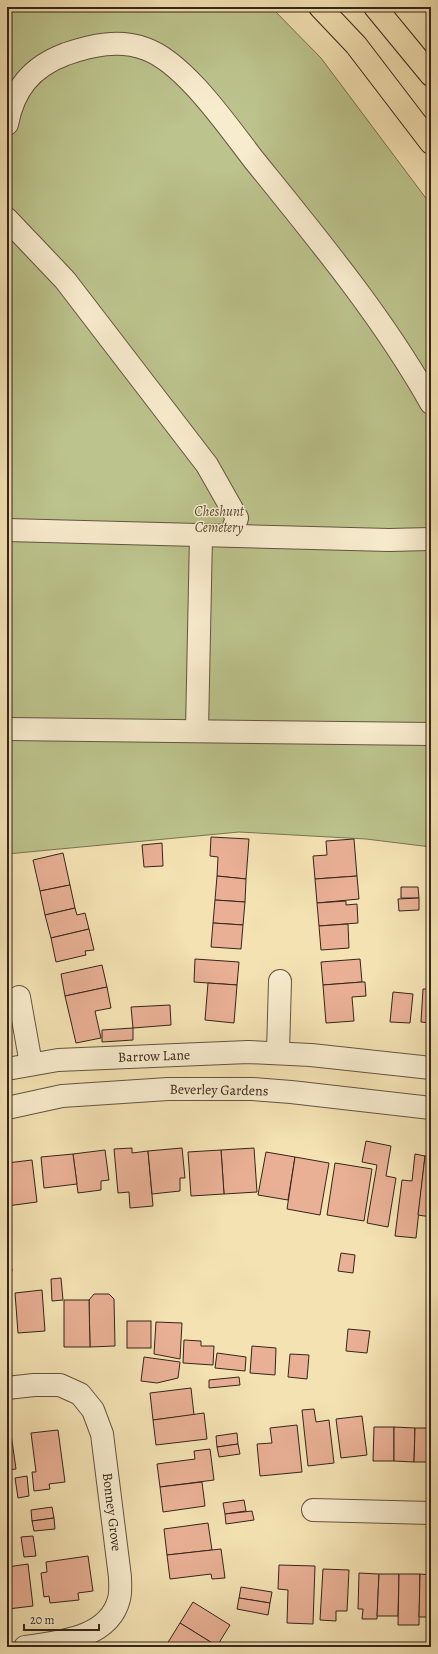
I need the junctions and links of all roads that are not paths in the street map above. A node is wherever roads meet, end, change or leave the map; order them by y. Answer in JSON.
{"nodes":[{"id":1,"x":320,"y":7,"type":"edge"},
{"id":2,"x":375,"y":7,"type":"edge"},
{"id":3,"x":431,"y":75,"type":"edge"},
{"id":4,"x":7,"y":124,"type":"edge"},
{"id":5,"x":431,"y":143,"type":"edge"},
{"id":6,"x":7,"y":218,"type":"edge"},
{"id":7,"x":431,"y":403,"type":"edge"},
{"id":8,"x":7,"y":530,"type":"edge"},
{"id":9,"x":201,"y":535,"type":"junction"},
{"id":10,"x":231,"y":536,"type":"junction"},
{"id":11,"x":431,"y":539,"type":"edge"},
{"id":12,"x":7,"y":729,"type":"edge"},
{"id":13,"x":197,"y":730,"type":"junction"},
{"id":14,"x":431,"y":734,"type":"edge"},
{"id":15,"x":280,"y":981,"type":"dead end"},
{"id":16,"x":19,"y":997,"type":"dead end"},
{"id":17,"x":278,"y":1052,"type":"junction"},
{"id":18,"x":31,"y":1064,"type":"junction"},
{"id":19,"x":431,"y":1068,"type":"edge"},
{"id":20,"x":7,"y":1069,"type":"edge"},
{"id":21,"x":7,"y":1108,"type":"edge"},
{"id":22,"x":431,"y":1108,"type":"edge"},
{"id":23,"x":7,"y":1388,"type":"edge"},
{"id":24,"x":314,"y":1510,"type":"dead end"},
{"id":25,"x":431,"y":1513,"type":"edge"},
{"id":26,"x":25,"y":1647,"type":"edge"}],
"edges":[{"from":1,"to":5,"type":"main road"},
{"from":2,"to":3,"type":"main road"},
{"from":4,"to":7,"type":"street"},
{"from":6,"to":10,"type":"street"},
{"from":8,"to":9,"type":"street"},
{"from":9,"to":10,"type":"street"},
{"from":9,"to":13,"type":"street"},
{"from":10,"to":11,"type":"street"},
{"from":12,"to":13,"type":"street"},
{"from":13,"to":14,"type":"street"},
{"from":15,"to":17,"type":"street"},
{"from":16,"to":18,"type":"street"},
{"from":17,"to":18,"type":"street","name":"Barrow Lane"},
{"from":17,"to":19,"type":"street","name":"Barrow Lane"},
{"from":18,"to":20,"type":"street","name":"Barrow Lane"},
{"from":21,"to":22,"type":"street","name":"Beverley Gardens"},
{"from":23,"to":26,"type":"street","name":"Bonney Grove"},
{"from":24,"to":25,"type":"street"}]}
